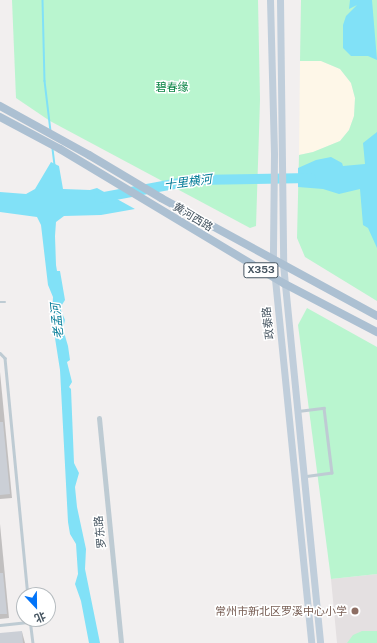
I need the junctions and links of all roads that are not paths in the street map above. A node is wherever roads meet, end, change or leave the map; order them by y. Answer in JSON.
{"nodes":[{"id":1,"x":270,"y":0,"type":"edge"},
{"id":2,"x":280,"y":0,"type":"edge"},
{"id":3,"x":0,"y":106,"type":"edge"},
{"id":4,"x":0,"y":117,"type":"edge"},
{"id":5,"x":273,"y":258,"type":"junction"},
{"id":6,"x":283,"y":264,"type":"junction"},
{"id":7,"x":274,"y":278,"type":"junction"},
{"id":8,"x":285,"y":284,"type":"junction"},
{"id":9,"x":0,"y":302,"type":"edge"},
{"id":10,"x":5,"y":302,"type":"dead end"},
{"id":11,"x":377,"y":316,"type":"edge"},
{"id":12,"x":377,"y":332,"type":"edge"},
{"id":13,"x":0,"y":353,"type":"edge"},
{"id":14,"x":297,"y":411,"type":"junction"},
{"id":15,"x":98,"y":418,"type":"dead end"},
{"id":16,"x":304,"y":477,"type":"junction"},
{"id":17,"x":27,"y":587,"type":"edge"},
{"id":18,"x":16,"y":623,"type":"edge"},
{"id":19,"x":0,"y":625,"type":"edge"},
{"id":20,"x":31,"y":627,"type":"edge"},
{"id":21,"x":33,"y":643,"type":"edge"},
{"id":22,"x":121,"y":643,"type":"edge"},
{"id":23,"x":311,"y":643,"type":"edge"},
{"id":24,"x":320,"y":643,"type":"edge"}],
"edges":[{"from":1,"to":5,"type":"main road","name":"政泰路"},
{"from":2,"to":6,"type":"main road","name":"政泰路"},
{"from":3,"to":5,"type":"main road","name":"黄河西路","number":"X353"},
{"from":4,"to":7,"type":"main road","name":"黄河西路","number":"X353"},
{"from":5,"to":6,"type":"main road","name":"黄河西路","number":"X353"},
{"from":5,"to":7,"type":"main road","name":"政泰路"},
{"from":6,"to":8,"type":"main road","name":"政泰路"},
{"from":6,"to":11,"type":"main road","name":"黄河西路","number":"X353"},
{"from":7,"to":8,"type":"main road","name":"黄河西路","number":"X353"},
{"from":7,"to":23,"type":"main road","name":"政泰路"},
{"from":8,"to":12,"type":"main road","name":"黄河西路","number":"X353"},
{"from":8,"to":14,"type":"main road","name":"政泰路"},
{"from":9,"to":10,"type":"lane"},
{"from":13,"to":17,"type":"lane"},
{"from":14,"to":16,"type":"main road","name":"政泰路"},
{"from":14,"to":16,"type":"lane"},
{"from":15,"to":22,"type":"street","name":"罗东路"},
{"from":16,"to":24,"type":"main road","name":"政泰路"},
{"from":18,"to":19,"type":"lane"},
{"from":20,"to":21,"type":"lane"}]}
